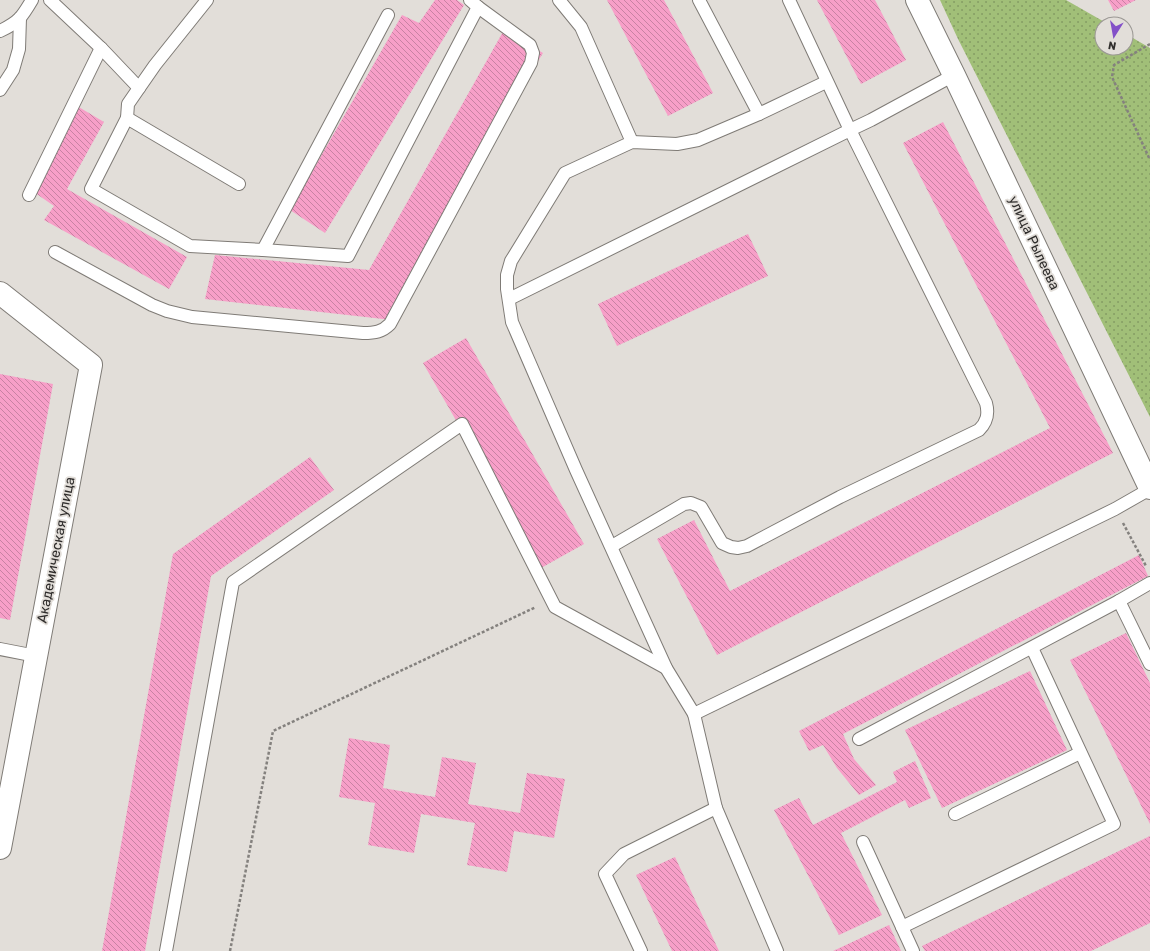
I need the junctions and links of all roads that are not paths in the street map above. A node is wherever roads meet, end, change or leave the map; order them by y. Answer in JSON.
{"nodes":[{"id":1,"x":32,"y":0,"type":"edge"},
{"id":2,"x":50,"y":0,"type":"edge"},
{"id":3,"x":207,"y":0,"type":"edge"},
{"id":4,"x":559,"y":0,"type":"edge"},
{"id":5,"x":699,"y":0,"type":"edge"},
{"id":6,"x":789,"y":0,"type":"edge"},
{"id":7,"x":917,"y":0,"type":"edge"},
{"id":8,"x":474,"y":4,"type":"edge"},
{"id":9,"x":388,"y":15,"type":"dead end"},
{"id":10,"x":20,"y":18,"type":"junction"},
{"id":11,"x":0,"y":31,"type":"edge"},
{"id":12,"x":101,"y":48,"type":"junction"},
{"id":13,"x":954,"y":75,"type":"junction"},
{"id":14,"x":826,"y":82,"type":"junction"},
{"id":15,"x":139,"y":88,"type":"junction"},
{"id":16,"x":0,"y":90,"type":"edge"},
{"id":17,"x":759,"y":114,"type":"junction"},
{"id":18,"x":127,"y":118,"type":"junction"},
{"id":19,"x":850,"y":130,"type":"junction"},
{"id":20,"x":632,"y":142,"type":"junction"},
{"id":21,"x":239,"y":184,"type":"dead end"},
{"id":22,"x":29,"y":195,"type":"dead end"},
{"id":23,"x":262,"y":250,"type":"junction"},
{"id":24,"x":55,"y":252,"type":"dead end"},
{"id":25,"x":0,"y":292,"type":"edge"},
{"id":26,"x":508,"y":299,"type":"junction"},
{"id":27,"x":1150,"y":488,"type":"edge"},
{"id":28,"x":612,"y":546,"type":"junction"},
{"id":29,"x":1150,"y":583,"type":"edge"},
{"id":30,"x":1119,"y":601,"type":"junction"},
{"id":31,"x":1032,"y":648,"type":"junction"},
{"id":32,"x":0,"y":649,"type":"edge"},
{"id":33,"x":36,"y":656,"type":"junction"},
{"id":34,"x":1150,"y":664,"type":"edge"},
{"id":35,"x":666,"y":668,"type":"junction"},
{"id":36,"x":694,"y":714,"type":"junction"},
{"id":37,"x":859,"y":739,"type":"dead end"},
{"id":38,"x":1080,"y":753,"type":"junction"},
{"id":39,"x":716,"y":808,"type":"junction"},
{"id":40,"x":955,"y":814,"type":"dead end"},
{"id":41,"x":863,"y":842,"type":"dead end"},
{"id":42,"x":0,"y":848,"type":"edge"},
{"id":43,"x":902,"y":927,"type":"junction"},
{"id":44,"x":166,"y":951,"type":"edge"},
{"id":45,"x":641,"y":951,"type":"edge"},
{"id":46,"x":778,"y":951,"type":"edge"},
{"id":47,"x":913,"y":951,"type":"edge"}],
"edges":[{"from":1,"to":10,"type":"lane"},
{"from":2,"to":12,"type":"lane"},
{"from":3,"to":15,"type":"lane"},
{"from":4,"to":20,"type":"lane"},
{"from":5,"to":17,"type":"lane"},
{"from":6,"to":14,"type":"lane"},
{"from":7,"to":13,"type":"street","name":"улица Рылеева"},
{"from":8,"to":23,"type":"lane"},
{"from":8,"to":24,"type":"lane"},
{"from":9,"to":23,"type":"lane"},
{"from":10,"to":11,"type":"lane"},
{"from":10,"to":16,"type":"lane"},
{"from":12,"to":15,"type":"lane"},
{"from":12,"to":22,"type":"lane"},
{"from":13,"to":19,"type":"lane"},
{"from":13,"to":27,"type":"street","name":"улица Рылеева"},
{"from":14,"to":17,"type":"lane"},
{"from":14,"to":19,"type":"lane"},
{"from":15,"to":18,"type":"lane"},
{"from":17,"to":20,"type":"lane"},
{"from":18,"to":21,"type":"lane"},
{"from":18,"to":23,"type":"lane"},
{"from":19,"to":26,"type":"lane"},
{"from":19,"to":28,"type":"lane"},
{"from":20,"to":26,"type":"lane"},
{"from":25,"to":33,"type":"street","name":"Академическая улица"},
{"from":26,"to":28,"type":"lane"},
{"from":27,"to":36,"type":"lane"},
{"from":28,"to":35,"type":"lane"},
{"from":29,"to":30,"type":"lane"},
{"from":30,"to":31,"type":"lane"},
{"from":30,"to":34,"type":"lane"},
{"from":31,"to":37,"type":"lane"},
{"from":31,"to":38,"type":"lane"},
{"from":32,"to":33,"type":"lane"},
{"from":33,"to":42,"type":"street","name":"Академическая улица"},
{"from":35,"to":36,"type":"lane"},
{"from":35,"to":44,"type":"lane"},
{"from":36,"to":39,"type":"lane"},
{"from":38,"to":40,"type":"lane"},
{"from":38,"to":43,"type":"lane"},
{"from":39,"to":45,"type":"lane"},
{"from":39,"to":46,"type":"lane"},
{"from":41,"to":43,"type":"lane"},
{"from":43,"to":47,"type":"lane"}]}
